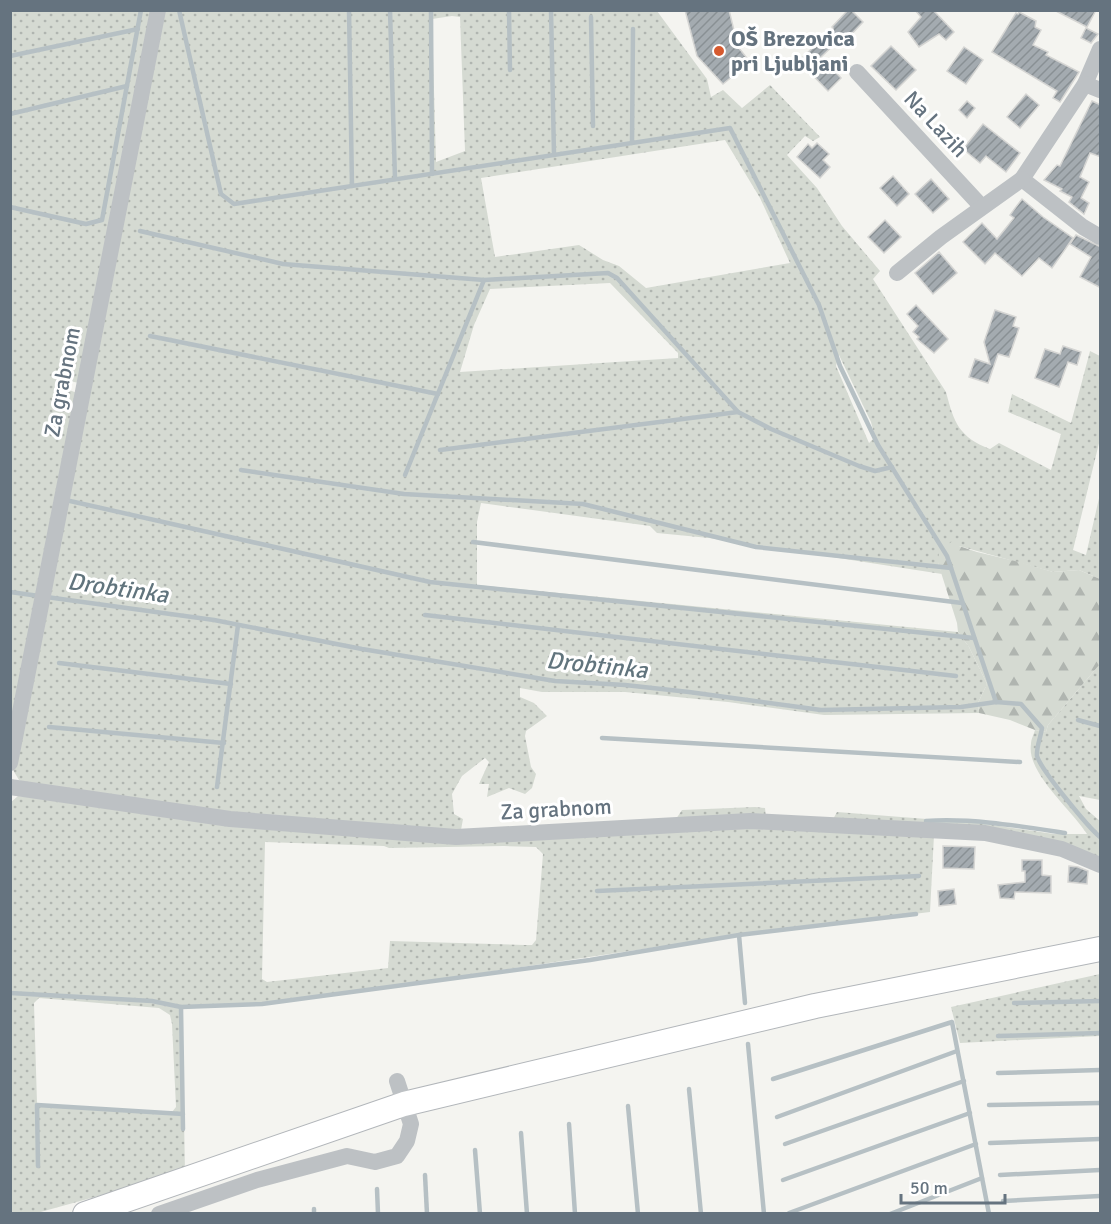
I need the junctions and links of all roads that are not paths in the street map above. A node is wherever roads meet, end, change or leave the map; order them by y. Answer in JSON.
{"nodes":[{"id":1,"x":158,"y":10,"type":"edge"},
{"id":2,"x":1101,"y":49,"type":"edge"},
{"id":3,"x":857,"y":72,"type":"dead end"},
{"id":4,"x":1084,"y":84,"type":"junction"},
{"id":5,"x":1101,"y":90,"type":"edge"},
{"id":6,"x":1022,"y":179,"type":"junction"},
{"id":7,"x":982,"y":207,"type":"junction"},
{"id":8,"x":1101,"y":237,"type":"edge"},
{"id":9,"x":897,"y":273,"type":"dead end"},
{"id":10,"x":10,"y":763,"type":"edge"},
{"id":11,"x":10,"y":788,"type":"edge"},
{"id":12,"x":1101,"y":864,"type":"edge"},
{"id":13,"x":1101,"y":949,"type":"edge"},
{"id":14,"x":397,"y":1081,"type":"dead end"},
{"id":15,"x":404,"y":1104,"type":"junction"},
{"id":16,"x":85,"y":1214,"type":"edge"},
{"id":17,"x":159,"y":1214,"type":"edge"}],
"edges":[{"from":1,"to":10,"type":"street","name":"Za grabnom"},
{"from":2,"to":4,"type":"street"},
{"from":3,"to":7,"type":"street","name":"Na Lazih"},
{"from":4,"to":5,"type":"street"},
{"from":4,"to":6,"type":"street"},
{"from":6,"to":7,"type":"street"},
{"from":6,"to":8,"type":"street"},
{"from":7,"to":9,"type":"street"},
{"from":11,"to":12,"type":"street","name":"Za grabnom"},
{"from":13,"to":15,"type":"main road"},
{"from":14,"to":15,"type":"street"},
{"from":15,"to":16,"type":"main road"},
{"from":15,"to":17,"type":"street"}]}
